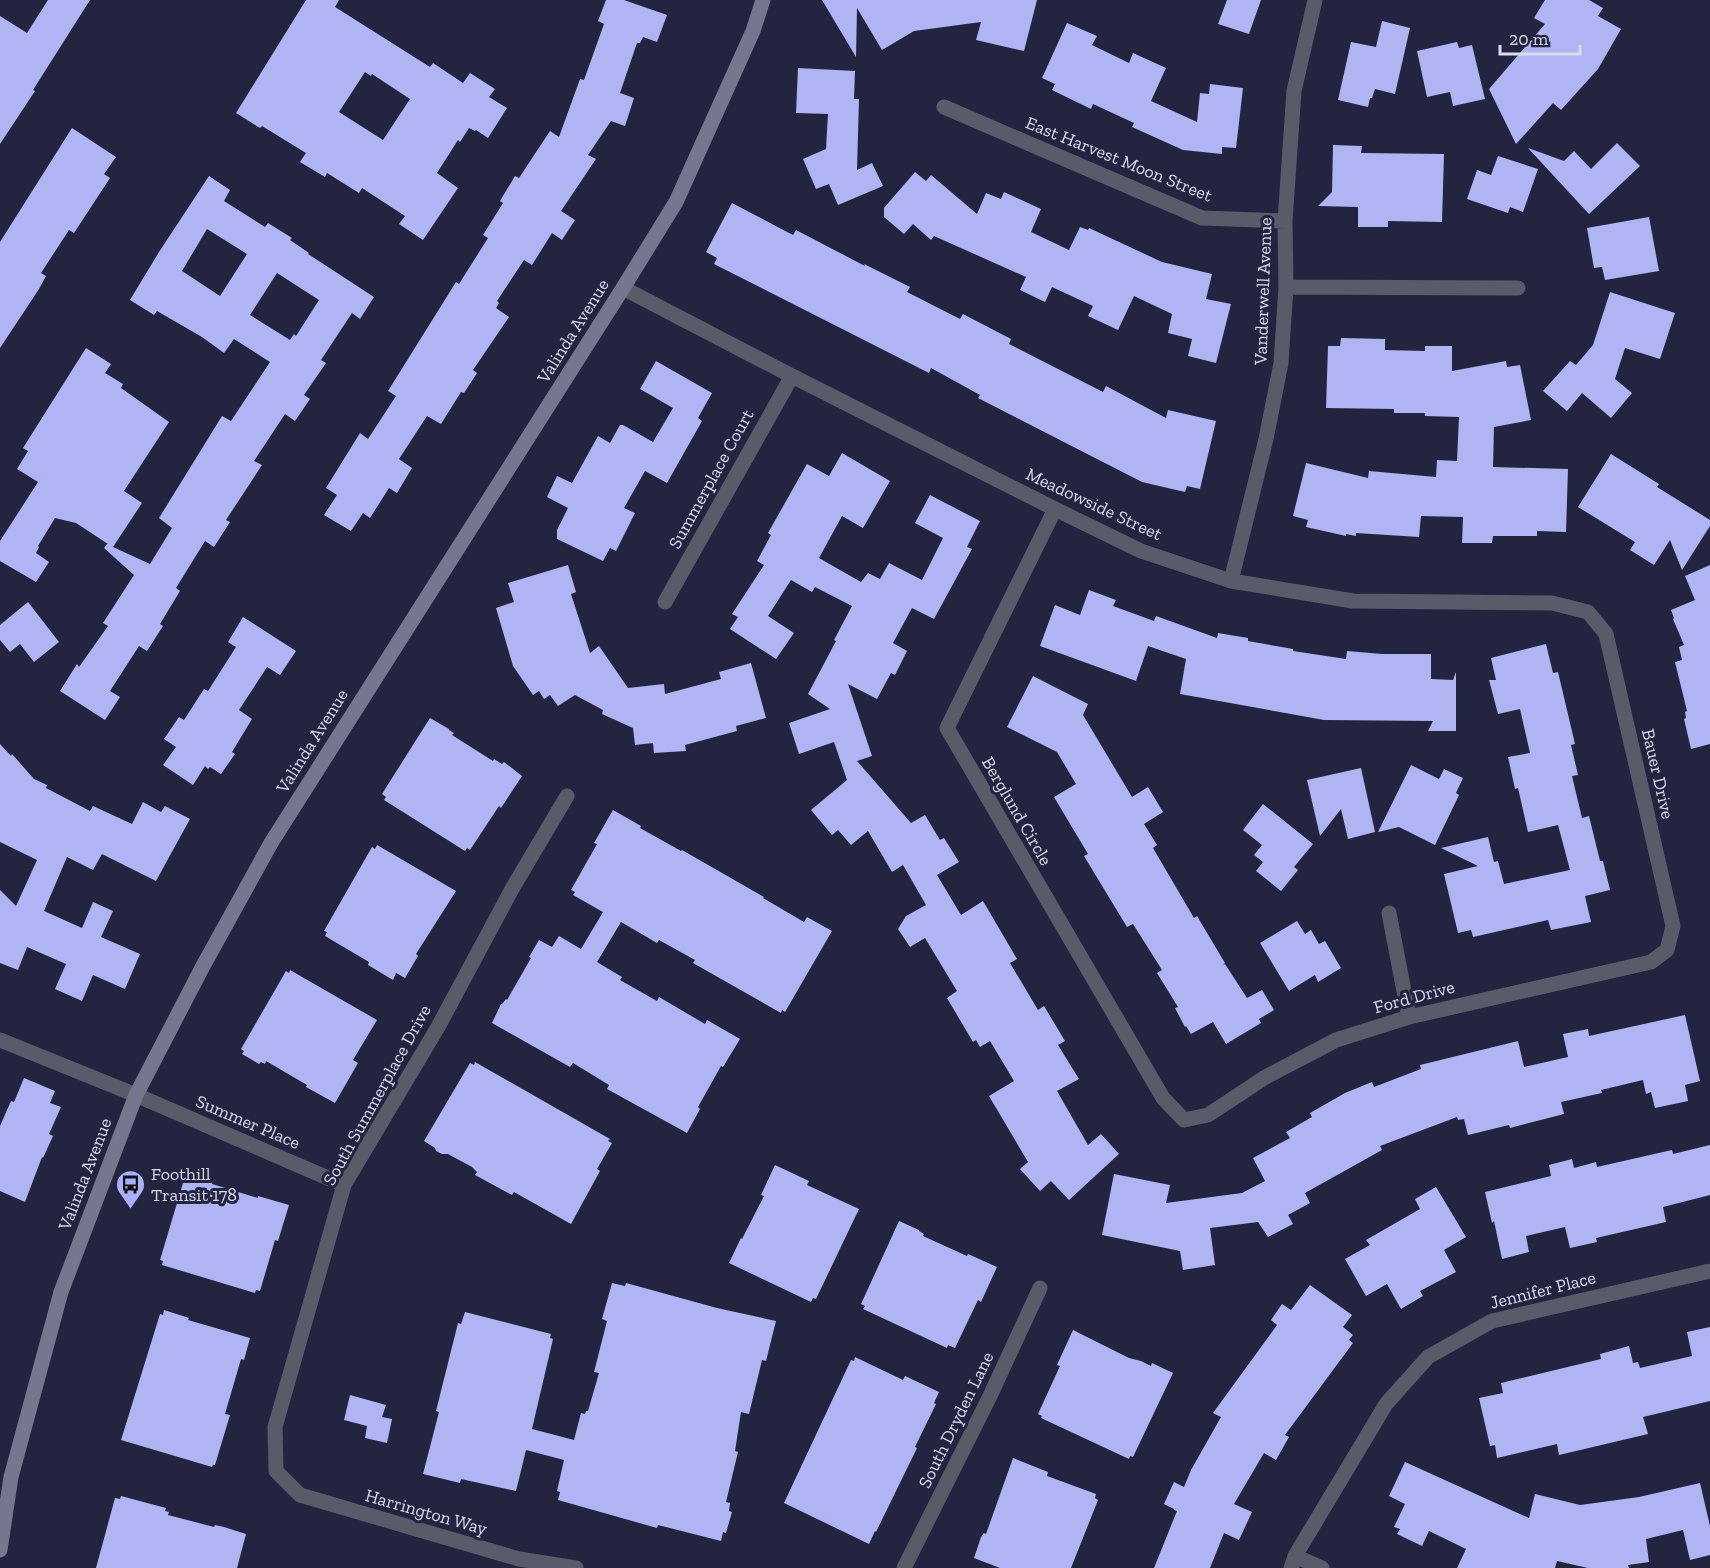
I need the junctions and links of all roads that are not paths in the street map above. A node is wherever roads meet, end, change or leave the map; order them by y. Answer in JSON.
{"nodes":[{"id":1,"x":763,"y":0,"type":"edge"},
{"id":2,"x":1315,"y":0,"type":"edge"},
{"id":3,"x":944,"y":107,"type":"dead end"},
{"id":4,"x":1285,"y":221,"type":"junction"},
{"id":5,"x":1286,"y":287,"type":"junction"},
{"id":6,"x":623,"y":288,"type":"junction"},
{"id":7,"x":1518,"y":288,"type":"dead end"},
{"id":8,"x":792,"y":376,"type":"junction"},
{"id":9,"x":1055,"y":509,"type":"junction"},
{"id":10,"x":1231,"y":581,"type":"junction"},
{"id":11,"x":665,"y":602,"type":"dead end"},
{"id":12,"x":1588,"y":612,"type":"joint"},
{"id":13,"x":567,"y":796,"type":"dead end"},
{"id":14,"x":1389,"y":913,"type":"dead end"},
{"id":15,"x":1667,"y":950,"type":"joint"},
{"id":16,"x":1409,"y":1017,"type":"junction"},
{"id":17,"x":0,"y":1041,"type":"edge"},
{"id":18,"x":136,"y":1095,"type":"junction"},
{"id":19,"x":1184,"y":1120,"type":"joint"},
{"id":20,"x":344,"y":1185,"type":"junction"},
{"id":21,"x":1710,"y":1271,"type":"edge"},
{"id":22,"x":1040,"y":1288,"type":"dead end"},
{"id":23,"x":276,"y":1471,"type":"joint"},
{"id":24,"x":0,"y":1550,"type":"edge"},
{"id":25,"x":1293,"y":1562,"type":"edge"},
{"id":26,"x":576,"y":1568,"type":"edge"},
{"id":27,"x":904,"y":1568,"type":"edge"},
{"id":28,"x":1322,"y":1568,"type":"edge"}],
"edges":[{"from":1,"to":6,"type":"main road","name":"Valinda Avenue"},
{"from":2,"to":4,"type":"street","name":"Vanderwell Avenue"},
{"from":3,"to":4,"type":"street","name":"East Harvest Moon Street"},
{"from":4,"to":5,"type":"street","name":"Vanderwell Avenue"},
{"from":5,"to":7,"type":"street"},
{"from":5,"to":10,"type":"street","name":"Vanderwell Avenue"},
{"from":6,"to":8,"type":"street","name":"Meadowside Street"},
{"from":6,"to":18,"type":"main road","name":"Valinda Avenue"},
{"from":8,"to":9,"type":"street","name":"Meadowside Street"},
{"from":8,"to":11,"type":"street","name":"Summerplace Court"},
{"from":9,"to":10,"type":"street","name":"Meadowside Street"},
{"from":9,"to":19,"type":"street","name":"Berglund Circle"},
{"from":10,"to":12,"type":"street","name":"Meadowside Street"},
{"from":12,"to":15,"type":"street","name":"Bauer Drive"},
{"from":13,"to":20,"type":"street","name":"South Summerplace Drive"},
{"from":14,"to":16,"type":"street"},
{"from":15,"to":16,"type":"street","name":"Ford Drive"},
{"from":16,"to":19,"type":"street","name":"Ford Drive"},
{"from":17,"to":18,"type":"street","name":"Summer Place"},
{"from":18,"to":20,"type":"street","name":"Summer Place"},
{"from":18,"to":24,"type":"main road","name":"Valinda Avenue"},
{"from":20,"to":23,"type":"street","name":"South Summerplace Drive"},
{"from":21,"to":25,"type":"street","name":"Jennifer Place"},
{"from":22,"to":27,"type":"street","name":"South Dryden Lane"},
{"from":23,"to":26,"type":"street","name":"Harrington Way"},
{"from":25,"to":28,"type":"street"}]}
